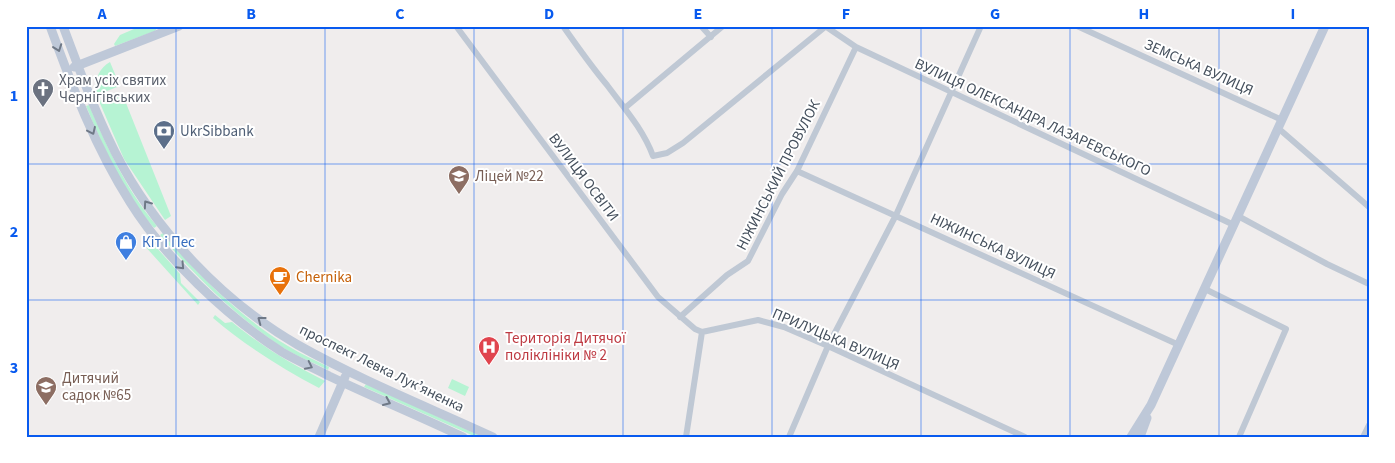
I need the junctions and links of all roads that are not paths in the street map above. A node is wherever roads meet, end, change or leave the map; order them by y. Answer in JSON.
{"nodes":[{"id":1,"x":50,"y":26,"type":"edge"},
{"id":2,"x":63,"y":26,"type":"edge"},
{"id":3,"x":179,"y":26,"type":"edge"},
{"id":4,"x":456,"y":26,"type":"edge"},
{"id":5,"x":562,"y":26,"type":"edge"},
{"id":6,"x":701,"y":26,"type":"edge"},
{"id":7,"x":723,"y":26,"type":"edge"},
{"id":8,"x":825,"y":26,"type":"edge"},
{"id":9,"x":981,"y":26,"type":"edge"},
{"id":10,"x":1077,"y":26,"type":"edge"},
{"id":11,"x":1325,"y":26,"type":"edge"},
{"id":12,"x":711,"y":37,"type":"junction"},
{"id":13,"x":856,"y":47,"type":"junction"},
{"id":14,"x":78,"y":66,"type":"junction"},
{"id":15,"x":66,"y":70,"type":"junction"},
{"id":16,"x":950,"y":92,"type":"junction"},
{"id":17,"x":626,"y":107,"type":"junction"},
{"id":18,"x":1280,"y":124,"type":"junction"},
{"id":19,"x":797,"y":171,"type":"junction"},
{"id":20,"x":1369,"y":207,"type":"edge"},
{"id":21,"x":896,"y":215,"type":"junction"},
{"id":22,"x":1238,"y":216,"type":"junction"},
{"id":23,"x":1234,"y":225,"type":"junction"},
{"id":24,"x":1369,"y":284,"type":"edge"},
{"id":25,"x":1205,"y":289,"type":"junction"},
{"id":26,"x":680,"y":317,"type":"junction"},
{"id":27,"x":702,"y":332,"type":"junction"},
{"id":28,"x":1178,"y":345,"type":"junction"},
{"id":29,"x":828,"y":346,"type":"junction"},
{"id":30,"x":348,"y":370,"type":"junction"},
{"id":31,"x":343,"y":382,"type":"junction"},
{"id":32,"x":1151,"y":405,"type":"junction"},
{"id":33,"x":1369,"y":425,"type":"edge"},
{"id":34,"x":319,"y":437,"type":"edge"},
{"id":35,"x":464,"y":437,"type":"edge"},
{"id":36,"x":493,"y":437,"type":"edge"},
{"id":37,"x":686,"y":437,"type":"edge"},
{"id":38,"x":789,"y":437,"type":"edge"},
{"id":39,"x":1025,"y":437,"type":"edge"},
{"id":40,"x":1131,"y":437,"type":"edge"},
{"id":41,"x":1140,"y":437,"type":"edge"},
{"id":42,"x":1239,"y":437,"type":"edge"},
{"id":43,"x":1363,"y":437,"type":"edge"}],
"edges":[{"from":1,"to":15,"type":"main road","name":"проспект Левка Лукʼяненка","one_way":true},
{"from":2,"to":14,"type":"main road","name":"проспект Левка Лукʼяненка"},
{"from":3,"to":14,"type":"main road"},
{"from":4,"to":26,"type":"street","name":"ВУЛИЦЯ ОСВІТИ"},
{"from":5,"to":17,"type":"street"},
{"from":6,"to":12,"type":"street"},
{"from":7,"to":12,"type":"street"},
{"from":8,"to":13,"type":"street","name":"ВУЛИЦЯ ОЛЕКСАНДРА ЛАЗАРЕВСЬКОГО"},
{"from":8,"to":17,"type":"street"},
{"from":9,"to":16,"type":"street"},
{"from":10,"to":18,"type":"street","name":"ЗЕМСЬКА ВУЛИЦЯ"},
{"from":11,"to":18,"type":"main road"},
{"from":12,"to":17,"type":"street"},
{"from":13,"to":16,"type":"street","name":"ВУЛИЦЯ ОЛЕКСАНДРА ЛАЗАРЕВСЬКОГО"},
{"from":13,"to":19,"type":"street","name":"НІЖИНСЬКИЙ ПРОВУЛОК"},
{"from":14,"to":15,"type":"main road"},
{"from":30,"to":14,"type":"main road","name":"проспект Левка Лукʼяненка","one_way":true},
{"from":15,"to":31,"type":"main road","name":"проспект Левка Лукʼяненка","one_way":true},
{"from":16,"to":21,"type":"street"},
{"from":16,"to":23,"type":"street","name":"ВУЛИЦЯ ОЛЕКСАНДРА ЛАЗАРЕВСЬКОГО"},
{"from":18,"to":20,"type":"street","name":"ЗЕМСЬКА ВУЛИЦЯ"},
{"from":18,"to":22,"type":"main road"},
{"from":19,"to":21,"type":"street","name":"НІЖИНСЬКА ВУЛИЦЯ"},
{"from":19,"to":26,"type":"street","name":"НІЖИНСЬКИЙ ПРОВУЛОК"},
{"from":21,"to":28,"type":"street","name":"НІЖИНСЬКА ВУЛИЦЯ"},
{"from":21,"to":29,"type":"street"},
{"from":22,"to":23,"type":"main road"},
{"from":22,"to":24,"type":"street"},
{"from":23,"to":25,"type":"main road"},
{"from":25,"to":28,"type":"main road"},
{"from":25,"to":42,"type":"street"},
{"from":26,"to":27,"type":"street","name":"ВУЛИЦЯ ОСВІТИ"},
{"from":27,"to":29,"type":"street","name":"ПРИЛУЦЬКА ВУЛИЦЯ"},
{"from":27,"to":37,"type":"street"},
{"from":28,"to":32,"type":"main road"},
{"from":29,"to":38,"type":"street"},
{"from":29,"to":39,"type":"street","name":"ПРИЛУЦЬКА ВУЛИЦЯ"},
{"from":30,"to":31,"type":"main road"},
{"from":30,"to":36,"type":"main road","name":"проспект Левка Лукʼяненка"},
{"from":31,"to":34,"type":"main road"},
{"from":31,"to":35,"type":"main road","name":"проспект Левка Лукʼяненка","one_way":true},
{"from":32,"to":40,"type":"main road"},
{"from":32,"to":41,"type":"main road"},
{"from":33,"to":43,"type":"street"}]}
